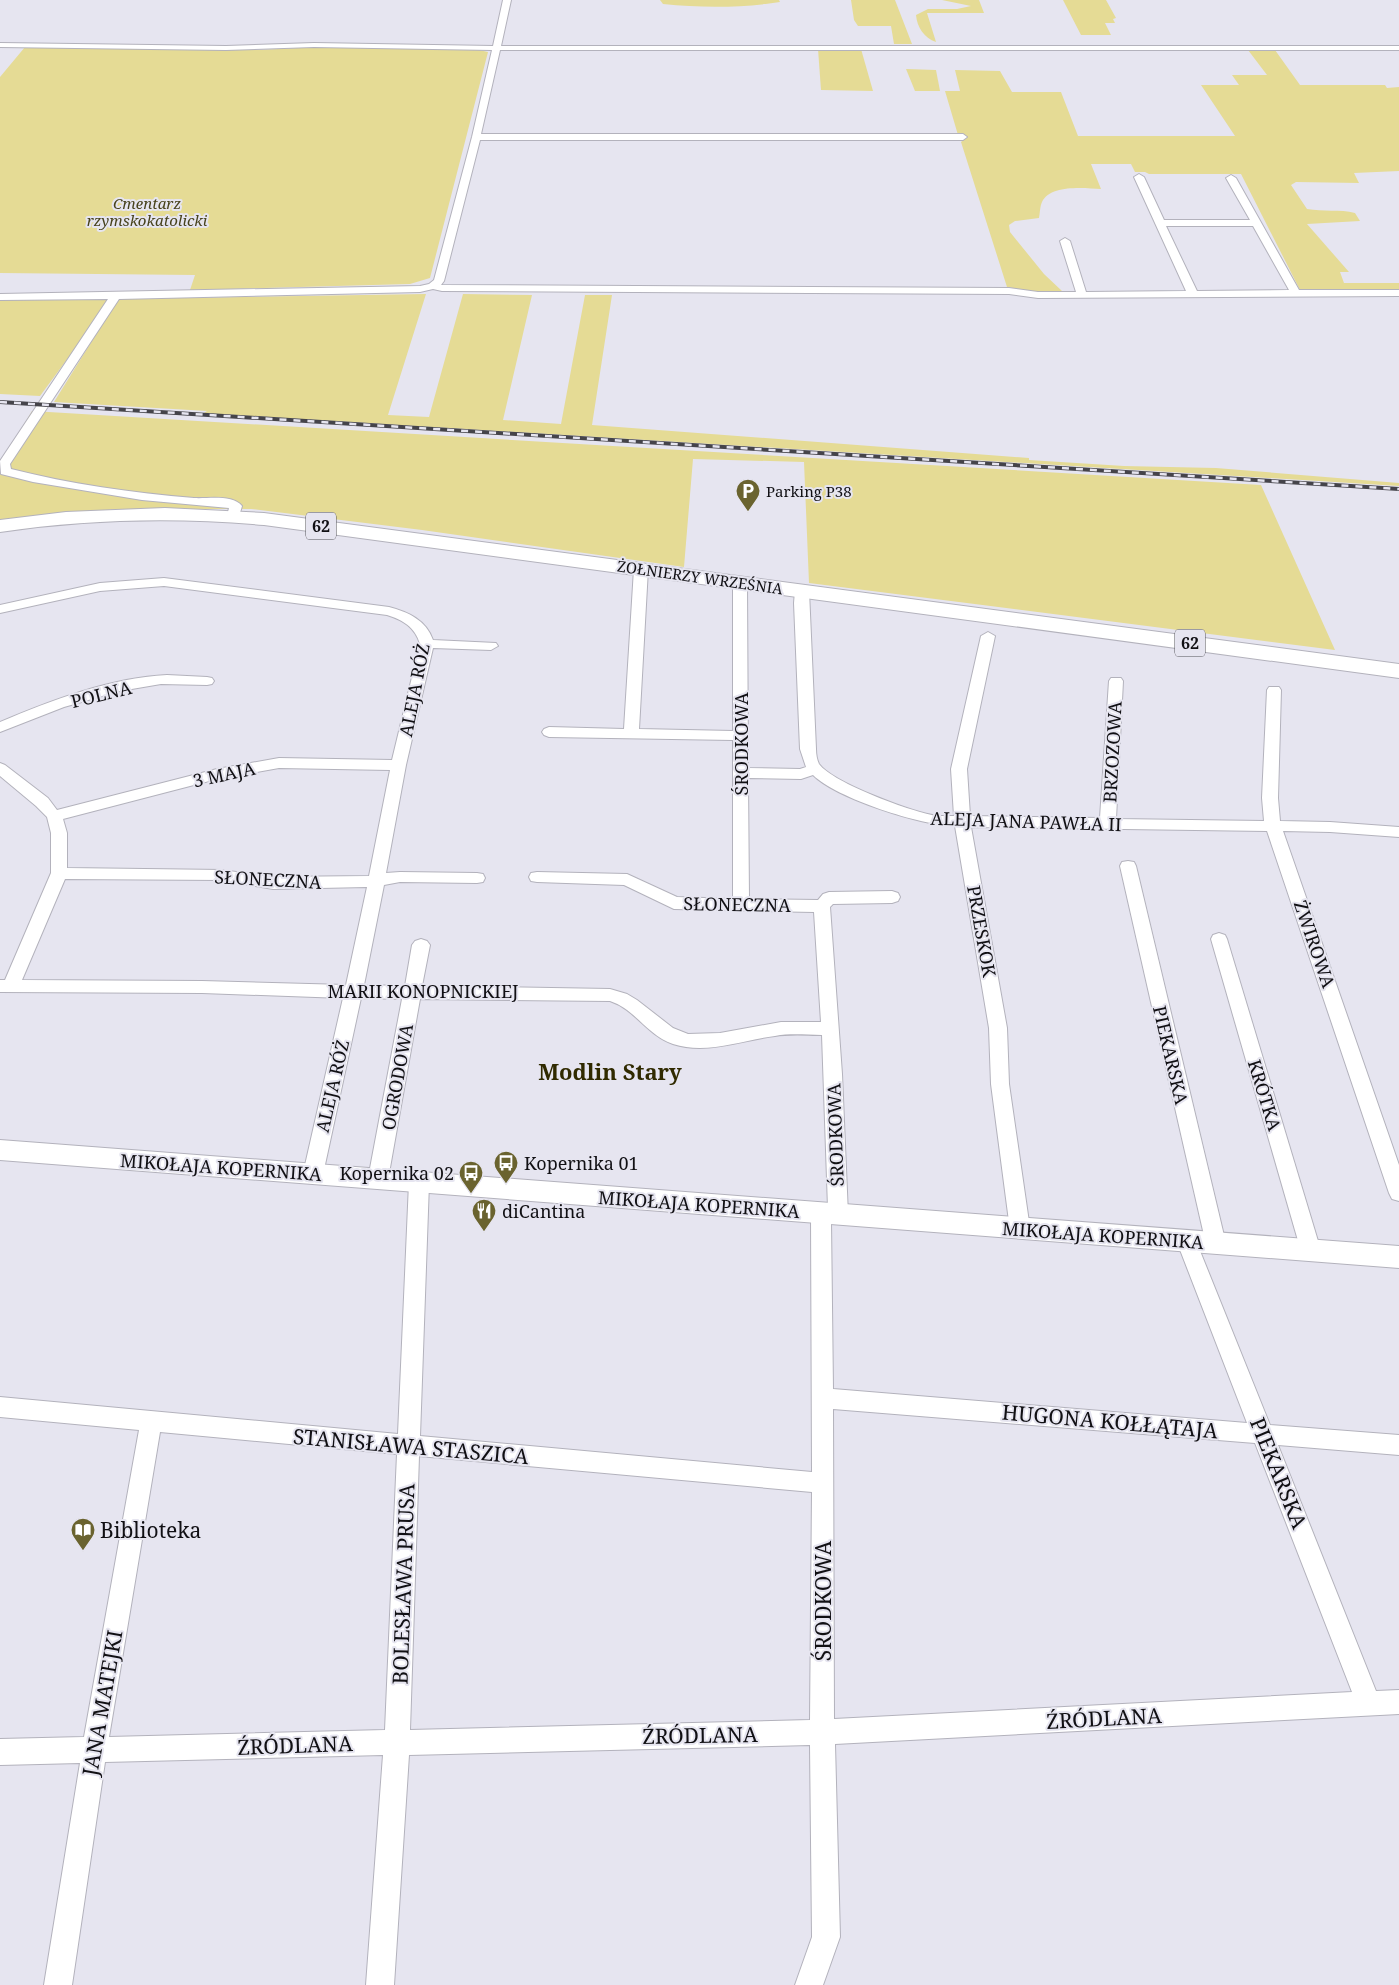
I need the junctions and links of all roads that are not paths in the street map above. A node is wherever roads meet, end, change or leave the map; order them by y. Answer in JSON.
{"nodes":[{"id":1,"x":507,"y":0,"type":"edge"},
{"id":2,"x":0,"y":45,"type":"edge"},
{"id":3,"x":496,"y":48,"type":"junction"},
{"id":4,"x":1399,"y":48,"type":"edge"},
{"id":5,"x":476,"y":137,"type":"junction"},
{"id":6,"x":963,"y":137,"type":"dead end"},
{"id":7,"x":1139,"y":177,"type":"dead end"},
{"id":8,"x":1230,"y":178,"type":"dead end"},
{"id":9,"x":1160,"y":223,"type":"junction"},
{"id":10,"x":1256,"y":223,"type":"junction"},
{"id":11,"x":1065,"y":241,"type":"dead end"},
{"id":12,"x":433,"y":286,"type":"junction"},
{"id":13,"x":1399,"y":293,"type":"edge"},
{"id":14,"x":1082,"y":294,"type":"junction"},
{"id":15,"x":1193,"y":294,"type":"junction"},
{"id":16,"x":1296,"y":294,"type":"junction"},
{"id":17,"x":115,"y":296,"type":"junction"},
{"id":18,"x":0,"y":298,"type":"edge"},
{"id":19,"x":233,"y":516,"type":"junction"},
{"id":20,"x":0,"y":526,"type":"edge"},
{"id":21,"x":642,"y":569,"type":"junction"},
{"id":22,"x":740,"y":583,"type":"junction"},
{"id":23,"x":802,"y":590,"type":"junction"},
{"id":24,"x":0,"y":609,"type":"edge"},
{"id":25,"x":988,"y":636,"type":"dead end"},
{"id":26,"x":427,"y":644,"type":"junction"},
{"id":27,"x":491,"y":646,"type":"dead end"},
{"id":28,"x":1399,"y":671,"type":"edge"},
{"id":29,"x":1116,"y":681,"type":"dead end"},
{"id":30,"x":207,"y":682,"type":"dead end"},
{"id":31,"x":1274,"y":690,"type":"dead end"},
{"id":32,"x":0,"y":728,"type":"edge"},
{"id":33,"x":549,"y":732,"type":"dead end"},
{"id":34,"x":632,"y":732,"type":"junction"},
{"id":35,"x":741,"y":736,"type":"junction"},
{"id":36,"x":398,"y":765,"type":"junction"},
{"id":37,"x":0,"y":768,"type":"edge"},
{"id":38,"x":816,"y":769,"type":"junction"},
{"id":39,"x":741,"y":772,"type":"junction"},
{"id":40,"x":54,"y":816,"type":"junction"},
{"id":41,"x":962,"y":822,"type":"junction"},
{"id":42,"x":1108,"y":824,"type":"junction"},
{"id":43,"x":1274,"y":827,"type":"junction"},
{"id":44,"x":1399,"y":832,"type":"edge"},
{"id":45,"x":1128,"y":866,"type":"dead end"},
{"id":46,"x":59,"y":874,"type":"junction"},
{"id":47,"x":537,"y":877,"type":"dead end"},
{"id":48,"x":477,"y":878,"type":"dead end"},
{"id":49,"x":377,"y":880,"type":"junction"},
{"id":50,"x":892,"y":897,"type":"dead end"},
{"id":51,"x":741,"y":904,"type":"junction"},
{"id":52,"x":822,"y":906,"type":"junction"},
{"id":53,"x":1219,"y":939,"type":"dead end"},
{"id":54,"x":421,"y":945,"type":"dead end"},
{"id":55,"x":6,"y":986,"type":"edge"},
{"id":56,"x":354,"y":990,"type":"junction"},
{"id":57,"x":412,"y":991,"type":"junction"},
{"id":58,"x":829,"y":1030,"type":"junction"},
{"id":59,"x":0,"y":1150,"type":"edge"},
{"id":60,"x":313,"y":1174,"type":"junction"},
{"id":61,"x":378,"y":1180,"type":"junction"},
{"id":62,"x":419,"y":1183,"type":"junction"},
{"id":63,"x":1399,"y":1193,"type":"edge"},
{"id":64,"x":829,"y":1214,"type":"junction"},
{"id":65,"x":1020,"y":1229,"type":"junction"},
{"id":66,"x":1187,"y":1242,"type":"junction"},
{"id":67,"x":1216,"y":1244,"type":"junction"},
{"id":68,"x":1311,"y":1251,"type":"junction"},
{"id":69,"x":1399,"y":1257,"type":"edge"},
{"id":70,"x":821,"y":1398,"type":"junction"},
{"id":71,"x":0,"y":1407,"type":"edge"},
{"id":72,"x":151,"y":1421,"type":"junction"},
{"id":73,"x":1264,"y":1434,"type":"junction"},
{"id":74,"x":1399,"y":1445,"type":"edge"},
{"id":75,"x":409,"y":1446,"type":"junction"},
{"id":76,"x":823,"y":1483,"type":"junction"},
{"id":77,"x":1399,"y":1702,"type":"edge"},
{"id":78,"x":1370,"y":1704,"type":"junction"},
{"id":79,"x":822,"y":1732,"type":"junction"},
{"id":80,"x":397,"y":1742,"type":"junction"},
{"id":81,"x":94,"y":1751,"type":"junction"},
{"id":82,"x":0,"y":1752,"type":"edge"},
{"id":83,"x":58,"y":1985,"type":"edge"},
{"id":84,"x":380,"y":1985,"type":"edge"},
{"id":85,"x":809,"y":1985,"type":"edge"}],
"edges":[{"from":1,"to":3,"type":"street"},
{"from":2,"to":3,"type":"street"},
{"from":3,"to":4,"type":"street"},
{"from":3,"to":5,"type":"street"},
{"from":5,"to":6,"type":"street"},
{"from":5,"to":12,"type":"street"},
{"from":7,"to":9,"type":"street"},
{"from":8,"to":10,"type":"street"},
{"from":9,"to":10,"type":"street"},
{"from":9,"to":15,"type":"street"},
{"from":10,"to":16,"type":"street"},
{"from":11,"to":14,"type":"street"},
{"from":12,"to":14,"type":"street"},
{"from":12,"to":17,"type":"street"},
{"from":13,"to":16,"type":"street"},
{"from":14,"to":15,"type":"street"},
{"from":15,"to":16,"type":"street"},
{"from":17,"to":18,"type":"street"},
{"from":17,"to":19,"type":"street"},
{"from":19,"to":20,"type":"main road","name":"ŻOŁNIERZY WRZEŚNIA","number":"62"},
{"from":19,"to":21,"type":"main road","name":"ŻOŁNIERZY WRZEŚNIA","number":"62"},
{"from":21,"to":22,"type":"main road","name":"ŻOŁNIERZY WRZEŚNIA","number":"62"},
{"from":21,"to":34,"type":"street"},
{"from":22,"to":23,"type":"main road","name":"ŻOŁNIERZY WRZEŚNIA","number":"62"},
{"from":22,"to":35,"type":"street","name":"ŚRODKOWA"},
{"from":23,"to":28,"type":"main road","name":"ŻOŁNIERZY WRZEŚNIA","number":"62"},
{"from":23,"to":38,"type":"street"},
{"from":24,"to":26,"type":"street","name":"ALEJA RÓŻ"},
{"from":25,"to":41,"type":"street","name":"PRZESKOK"},
{"from":26,"to":27,"type":"street"},
{"from":26,"to":36,"type":"street","name":"ALEJA RÓŻ"},
{"from":29,"to":42,"type":"street","name":"BRZOZOWA"},
{"from":30,"to":32,"type":"street","name":"POLNA"},
{"from":31,"to":43,"type":"street","name":"ŻWIROWA"},
{"from":33,"to":34,"type":"street"},
{"from":34,"to":35,"type":"street"},
{"from":35,"to":39,"type":"street","name":"ŚRODKOWA"},
{"from":36,"to":40,"type":"street","name":"3 MAJA"},
{"from":36,"to":49,"type":"street","name":"ALEJA RÓŻ"},
{"from":37,"to":40,"type":"street"},
{"from":38,"to":39,"type":"street"},
{"from":38,"to":41,"type":"street","name":"ALEJA JANA PAWŁA II"},
{"from":39,"to":51,"type":"street","name":"ŚRODKOWA"},
{"from":40,"to":46,"type":"street"},
{"from":41,"to":42,"type":"street","name":"ALEJA JANA PAWŁA II"},
{"from":41,"to":65,"type":"street","name":"PRZESKOK"},
{"from":42,"to":43,"type":"street","name":"ALEJA JANA PAWŁA II"},
{"from":43,"to":44,"type":"street","name":"ALEJA JANA PAWŁA II"},
{"from":43,"to":63,"type":"street","name":"ŻWIROWA"},
{"from":45,"to":67,"type":"street","name":"PIEKARSKA"},
{"from":46,"to":49,"type":"street","name":"SŁONECZNA"},
{"from":46,"to":55,"type":"street"},
{"from":47,"to":51,"type":"street","name":"SŁONECZNA"},
{"from":48,"to":49,"type":"street","name":"SŁONECZNA"},
{"from":49,"to":56,"type":"street","name":"ALEJA RÓŻ"},
{"from":50,"to":52,"type":"street"},
{"from":51,"to":52,"type":"street","name":"SŁONECZNA"},
{"from":52,"to":58,"type":"street","name":"ŚRODKOWA"},
{"from":53,"to":68,"type":"street","name":"KRÓTKA"},
{"from":54,"to":57,"type":"street","name":"OGRODOWA"},
{"from":55,"to":56,"type":"street","name":"MARII KONOPNICKIEJ"},
{"from":56,"to":57,"type":"street","name":"MARII KONOPNICKIEJ"},
{"from":56,"to":60,"type":"street","name":"ALEJA RÓŻ"},
{"from":57,"to":58,"type":"street","name":"MARII KONOPNICKIEJ"},
{"from":57,"to":61,"type":"street","name":"OGRODOWA"},
{"from":58,"to":64,"type":"street","name":"ŚRODKOWA"},
{"from":59,"to":60,"type":"street","name":"MIKOŁAJA KOPERNIKA"},
{"from":60,"to":61,"type":"street","name":"MIKOŁAJA KOPERNIKA"},
{"from":61,"to":62,"type":"street","name":"MIKOŁAJA KOPERNIKA"},
{"from":62,"to":64,"type":"street","name":"MIKOŁAJA KOPERNIKA"},
{"from":62,"to":75,"type":"street","name":"BOLESŁAWA PRUSA"},
{"from":64,"to":65,"type":"street","name":"MIKOŁAJA KOPERNIKA"},
{"from":64,"to":70,"type":"street","name":"ŚRODKOWA"},
{"from":65,"to":66,"type":"street","name":"MIKOŁAJA KOPERNIKA"},
{"from":66,"to":67,"type":"street","name":"MIKOŁAJA KOPERNIKA"},
{"from":66,"to":73,"type":"street","name":"PIEKARSKA"},
{"from":67,"to":68,"type":"street","name":"MIKOŁAJA KOPERNIKA"},
{"from":68,"to":69,"type":"street","name":"MIKOŁAJA KOPERNIKA"},
{"from":70,"to":73,"type":"street","name":"HUGONA KOŁŁĄTAJA"},
{"from":70,"to":76,"type":"street","name":"ŚRODKOWA"},
{"from":71,"to":72,"type":"street","name":"STANISŁAWA STASZICA"},
{"from":72,"to":75,"type":"street","name":"STANISŁAWA STASZICA"},
{"from":72,"to":81,"type":"street","name":"JANA MATEJKI"},
{"from":73,"to":74,"type":"street","name":"HUGONA KOŁŁĄTAJA"},
{"from":73,"to":78,"type":"street","name":"PIEKARSKA"},
{"from":75,"to":76,"type":"street","name":"STANISŁAWA STASZICA"},
{"from":75,"to":80,"type":"street","name":"BOLESŁAWA PRUSA"},
{"from":76,"to":79,"type":"street","name":"ŚRODKOWA"},
{"from":77,"to":78,"type":"street","name":"ŹRÓDLANA"},
{"from":78,"to":79,"type":"street","name":"ŹRÓDLANA"},
{"from":79,"to":80,"type":"street","name":"ŹRÓDLANA"},
{"from":79,"to":85,"type":"street","name":"ŚRODKOWA"},
{"from":80,"to":81,"type":"street","name":"ŹRÓDLANA"},
{"from":80,"to":84,"type":"street","name":"BOLESŁAWA PRUSA"},
{"from":81,"to":82,"type":"street","name":"ŹRÓDLANA"},
{"from":81,"to":83,"type":"street","name":"JANA MATEJKI"}]}
